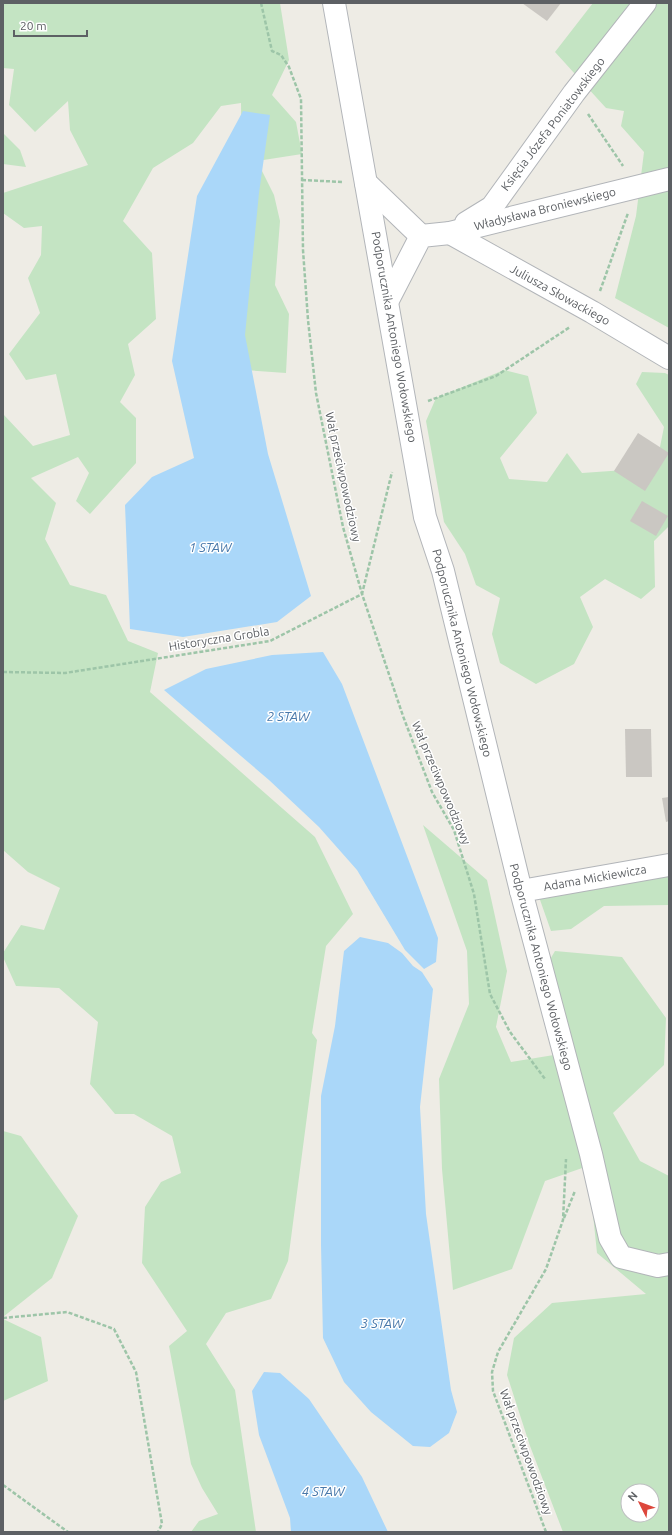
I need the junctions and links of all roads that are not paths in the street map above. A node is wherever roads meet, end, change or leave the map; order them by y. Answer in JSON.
{"nodes":[{"id":1,"x":334,"y":3,"type":"edge"},
{"id":2,"x":645,"y":3,"type":"edge"},
{"id":3,"x":669,"y":179,"type":"edge"},
{"id":4,"x":366,"y":183,"type":"junction"},
{"id":5,"x":450,"y":233,"type":"junction"},
{"id":6,"x":421,"y":236,"type":"junction"},
{"id":7,"x":388,"y":300,"type":"junction"},
{"id":8,"x":669,"y":358,"type":"edge"},
{"id":9,"x":669,"y":865,"type":"edge"},
{"id":10,"x":521,"y":891,"type":"junction"},
{"id":11,"x":664,"y":1265,"type":"edge"}],
"edges":[{"from":1,"to":4,"type":"street","name":"Podporucznika Antoniego Wołowskiego"},
{"from":2,"to":5,"type":"street","name":"Księcia Józefa Poniatowskiego"},
{"from":3,"to":5,"type":"street","name":"Władysława Broniewskiego"},
{"from":4,"to":6,"type":"street"},
{"from":4,"to":7,"type":"street","name":"Podporucznika Antoniego Wołowskiego"},
{"from":5,"to":6,"type":"street","name":"Władysława Broniewskiego"},
{"from":5,"to":8,"type":"street","name":"Juliusza Słowackiego"},
{"from":6,"to":7,"type":"street"},
{"from":7,"to":10,"type":"street","name":"Podporucznika Antoniego Wołowskiego"},
{"from":9,"to":10,"type":"street","name":"Adama Mickiewicza"},
{"from":10,"to":11,"type":"street","name":"Podporucznika Antoniego Wołowskiego"}]}
